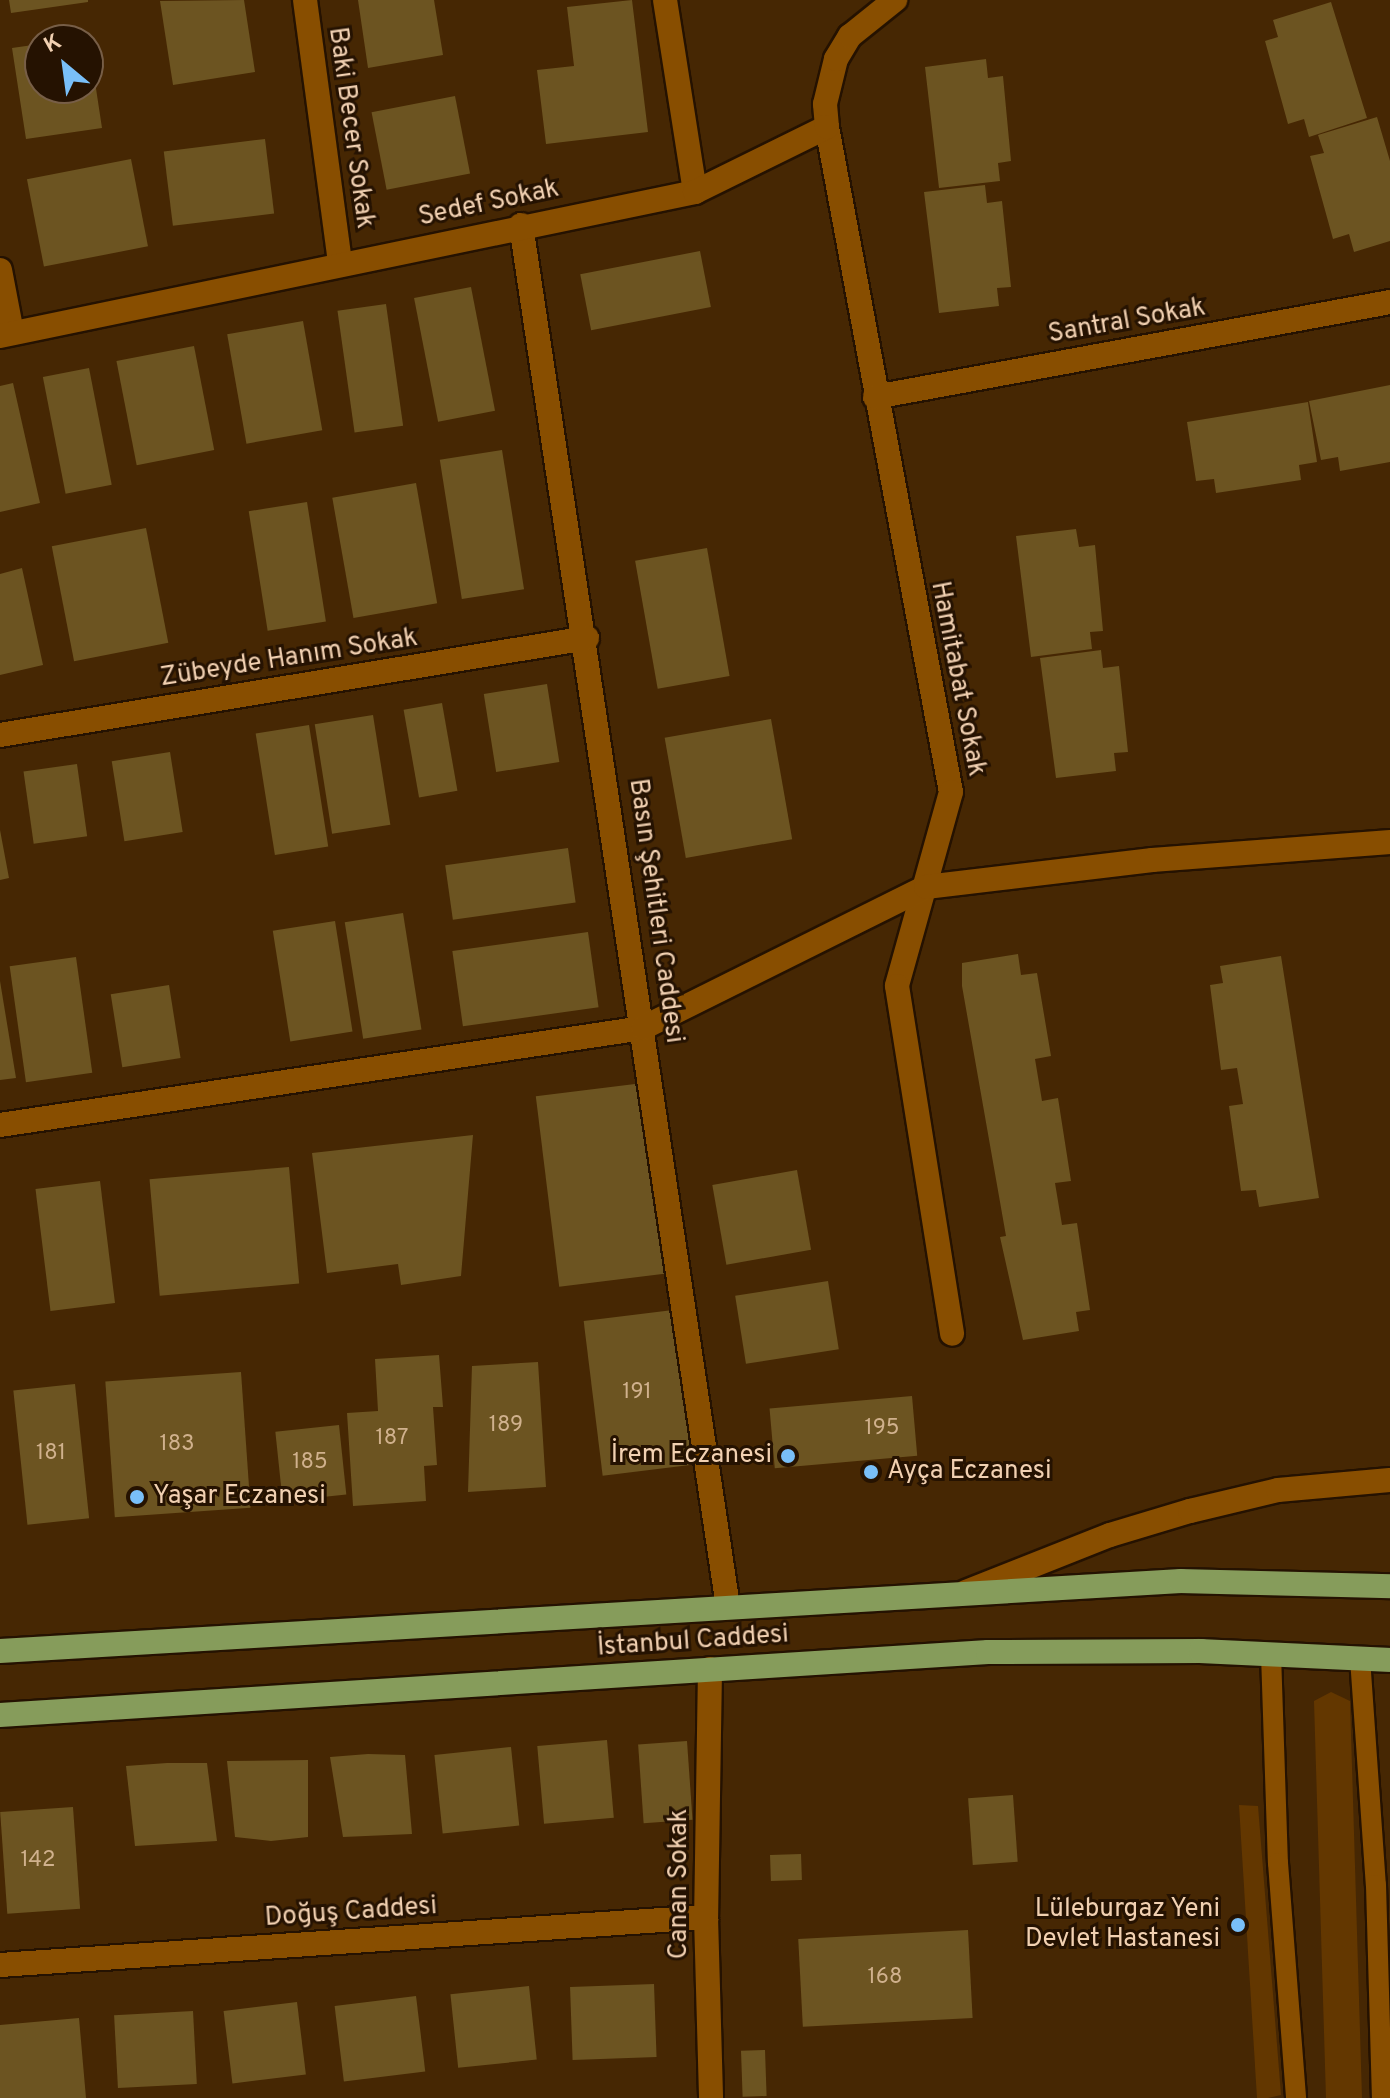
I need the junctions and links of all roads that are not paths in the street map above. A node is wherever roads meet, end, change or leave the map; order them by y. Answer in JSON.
{"nodes":[{"id":1,"x":305,"y":0,"type":"edge"},
{"id":2,"x":665,"y":0,"type":"edge"},
{"id":3,"x":895,"y":0,"type":"edge"},
{"id":4,"x":827,"y":127,"type":"junction"},
{"id":5,"x":695,"y":192,"type":"junction"},
{"id":6,"x":521,"y":225,"type":"junction"},
{"id":7,"x":340,"y":264,"type":"junction"},
{"id":8,"x":0,"y":270,"type":"edge"},
{"id":9,"x":1390,"y":302,"type":"edge"},
{"id":10,"x":6,"y":334,"type":"edge"},
{"id":11,"x":875,"y":397,"type":"junction"},
{"id":12,"x":587,"y":638,"type":"junction"},
{"id":13,"x":0,"y":735,"type":"edge"},
{"id":14,"x":1390,"y":842,"type":"edge"},
{"id":15,"x":926,"y":887,"type":"junction"},
{"id":16,"x":643,"y":1028,"type":"junction"},
{"id":17,"x":0,"y":1125,"type":"edge"},
{"id":18,"x":952,"y":1334,"type":"dead end"},
{"id":19,"x":1390,"y":1480,"type":"edge"},
{"id":20,"x":1390,"y":1586,"type":"edge"},
{"id":21,"x":964,"y":1593,"type":"junction"},
{"id":22,"x":728,"y":1606,"type":"junction"},
{"id":23,"x":0,"y":1651,"type":"edge"},
{"id":24,"x":1271,"y":1654,"type":"junction"},
{"id":25,"x":1360,"y":1658,"type":"junction"},
{"id":26,"x":1390,"y":1660,"type":"edge"},
{"id":27,"x":710,"y":1669,"type":"junction"},
{"id":28,"x":0,"y":1715,"type":"edge"},
{"id":29,"x":706,"y":1917,"type":"junction"},
{"id":30,"x":0,"y":1965,"type":"edge"},
{"id":31,"x":711,"y":2098,"type":"edge"},
{"id":32,"x":1296,"y":2098,"type":"edge"},
{"id":33,"x":1382,"y":2098,"type":"edge"}],
"edges":[{"from":1,"to":7,"type":"street","name":"Baki Becer Sokak"},
{"from":2,"to":5,"type":"street"},
{"from":3,"to":4,"type":"street"},
{"from":4,"to":5,"type":"street","name":"Sedef Sokak"},
{"from":4,"to":11,"type":"street","name":"Hamitabat Sokak"},
{"from":5,"to":6,"type":"street","name":"Sedef Sokak"},
{"from":6,"to":7,"type":"street","name":"Sedef Sokak"},
{"from":6,"to":12,"type":"street","name":"Basın Şehitleri Caddesi"},
{"from":7,"to":10,"type":"street","name":"Sedef Sokak"},
{"from":8,"to":10,"type":"street"},
{"from":9,"to":11,"type":"street","name":"Santral Sokak"},
{"from":11,"to":15,"type":"street","name":"Hamitabat Sokak"},
{"from":12,"to":13,"type":"street","name":"Zübeyde Hanım Sokak"},
{"from":12,"to":16,"type":"street","name":"Basın Şehitleri Caddesi"},
{"from":14,"to":15,"type":"street"},
{"from":15,"to":16,"type":"street"},
{"from":15,"to":18,"type":"street","name":"Hamitabat Sokak"},
{"from":16,"to":17,"type":"street"},
{"from":16,"to":22,"type":"street","name":"Basın Şehitleri Caddesi"},
{"from":19,"to":21,"type":"street"},
{"from":20,"to":21,"type":"highway","name":"İstanbul Caddesi"},
{"from":21,"to":22,"type":"highway","name":"İstanbul Caddesi"},
{"from":22,"to":23,"type":"highway","name":"İstanbul Caddesi"},
{"from":24,"to":25,"type":"highway","name":"İstanbul Caddesi"},
{"from":24,"to":27,"type":"highway","name":"İstanbul Caddesi"},
{"from":24,"to":32,"type":"lane"},
{"from":25,"to":26,"type":"highway","name":"İstanbul Caddesi"},
{"from":25,"to":33,"type":"lane"},
{"from":27,"to":28,"type":"highway","name":"İstanbul Caddesi"},
{"from":27,"to":29,"type":"street","name":"Canan Sokak"},
{"from":29,"to":30,"type":"street","name":"Doğuş Caddesi"},
{"from":29,"to":31,"type":"street","name":"Canan Sokak"}]}
